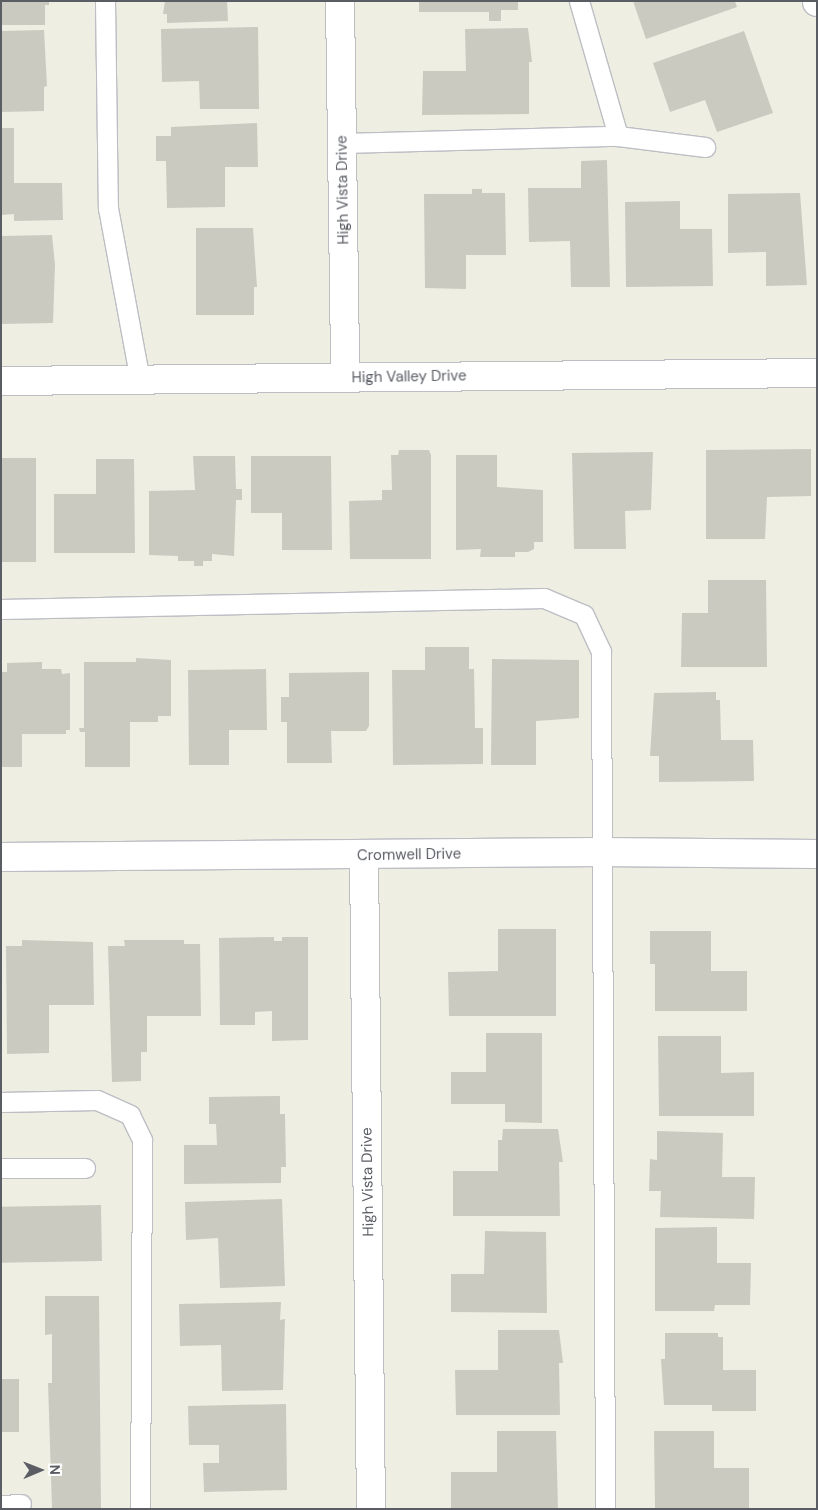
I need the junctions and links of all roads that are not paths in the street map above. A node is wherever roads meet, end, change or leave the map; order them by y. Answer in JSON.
{"nodes":[{"id":1,"x":105,"y":1,"type":"edge"},
{"id":2,"x":340,"y":1,"type":"edge"},
{"id":3,"x":579,"y":1,"type":"edge"},
{"id":4,"x":618,"y":136,"type":"junction"},
{"id":5,"x":342,"y":143,"type":"junction"},
{"id":6,"x":704,"y":147,"type":"dead end"},
{"id":7,"x":817,"y":373,"type":"edge"},
{"id":8,"x":345,"y":378,"type":"junction"},
{"id":9,"x":140,"y":380,"type":"junction"},
{"id":10,"x":1,"y":381,"type":"edge"},
{"id":11,"x":1,"y":609,"type":"edge"},
{"id":12,"x":600,"y":852,"type":"junction"},
{"id":13,"x":817,"y":854,"type":"edge"},
{"id":14,"x":364,"y":856,"type":"junction"},
{"id":15,"x":1,"y":857,"type":"edge"},
{"id":16,"x":1,"y":1102,"type":"edge"},
{"id":17,"x":1,"y":1168,"type":"edge"},
{"id":18,"x":85,"y":1168,"type":"dead end"},
{"id":19,"x":21,"y":1504,"type":"dead end"},
{"id":20,"x":1,"y":1505,"type":"edge"},
{"id":21,"x":140,"y":1509,"type":"edge"},
{"id":22,"x":370,"y":1509,"type":"edge"},
{"id":23,"x":605,"y":1509,"type":"edge"}],
"edges":[{"from":1,"to":9,"type":"lane"},
{"from":2,"to":5,"type":"street","name":"High Vista Drive"},
{"from":3,"to":4,"type":"lane"},
{"from":4,"to":5,"type":"lane"},
{"from":4,"to":6,"type":"lane"},
{"from":5,"to":8,"type":"street","name":"High Vista Drive"},
{"from":7,"to":8,"type":"street","name":"High Valley Drive"},
{"from":8,"to":9,"type":"street","name":"High Valley Drive"},
{"from":9,"to":10,"type":"street","name":"High Valley Drive"},
{"from":11,"to":12,"type":"lane"},
{"from":12,"to":13,"type":"street","name":"Cromwell Drive"},
{"from":12,"to":14,"type":"street","name":"Cromwell Drive"},
{"from":12,"to":23,"type":"lane"},
{"from":14,"to":15,"type":"street","name":"Cromwell Drive"},
{"from":14,"to":22,"type":"street","name":"High Vista Drive"},
{"from":16,"to":21,"type":"lane"},
{"from":17,"to":18,"type":"lane"},
{"from":19,"to":20,"type":"lane"}]}
